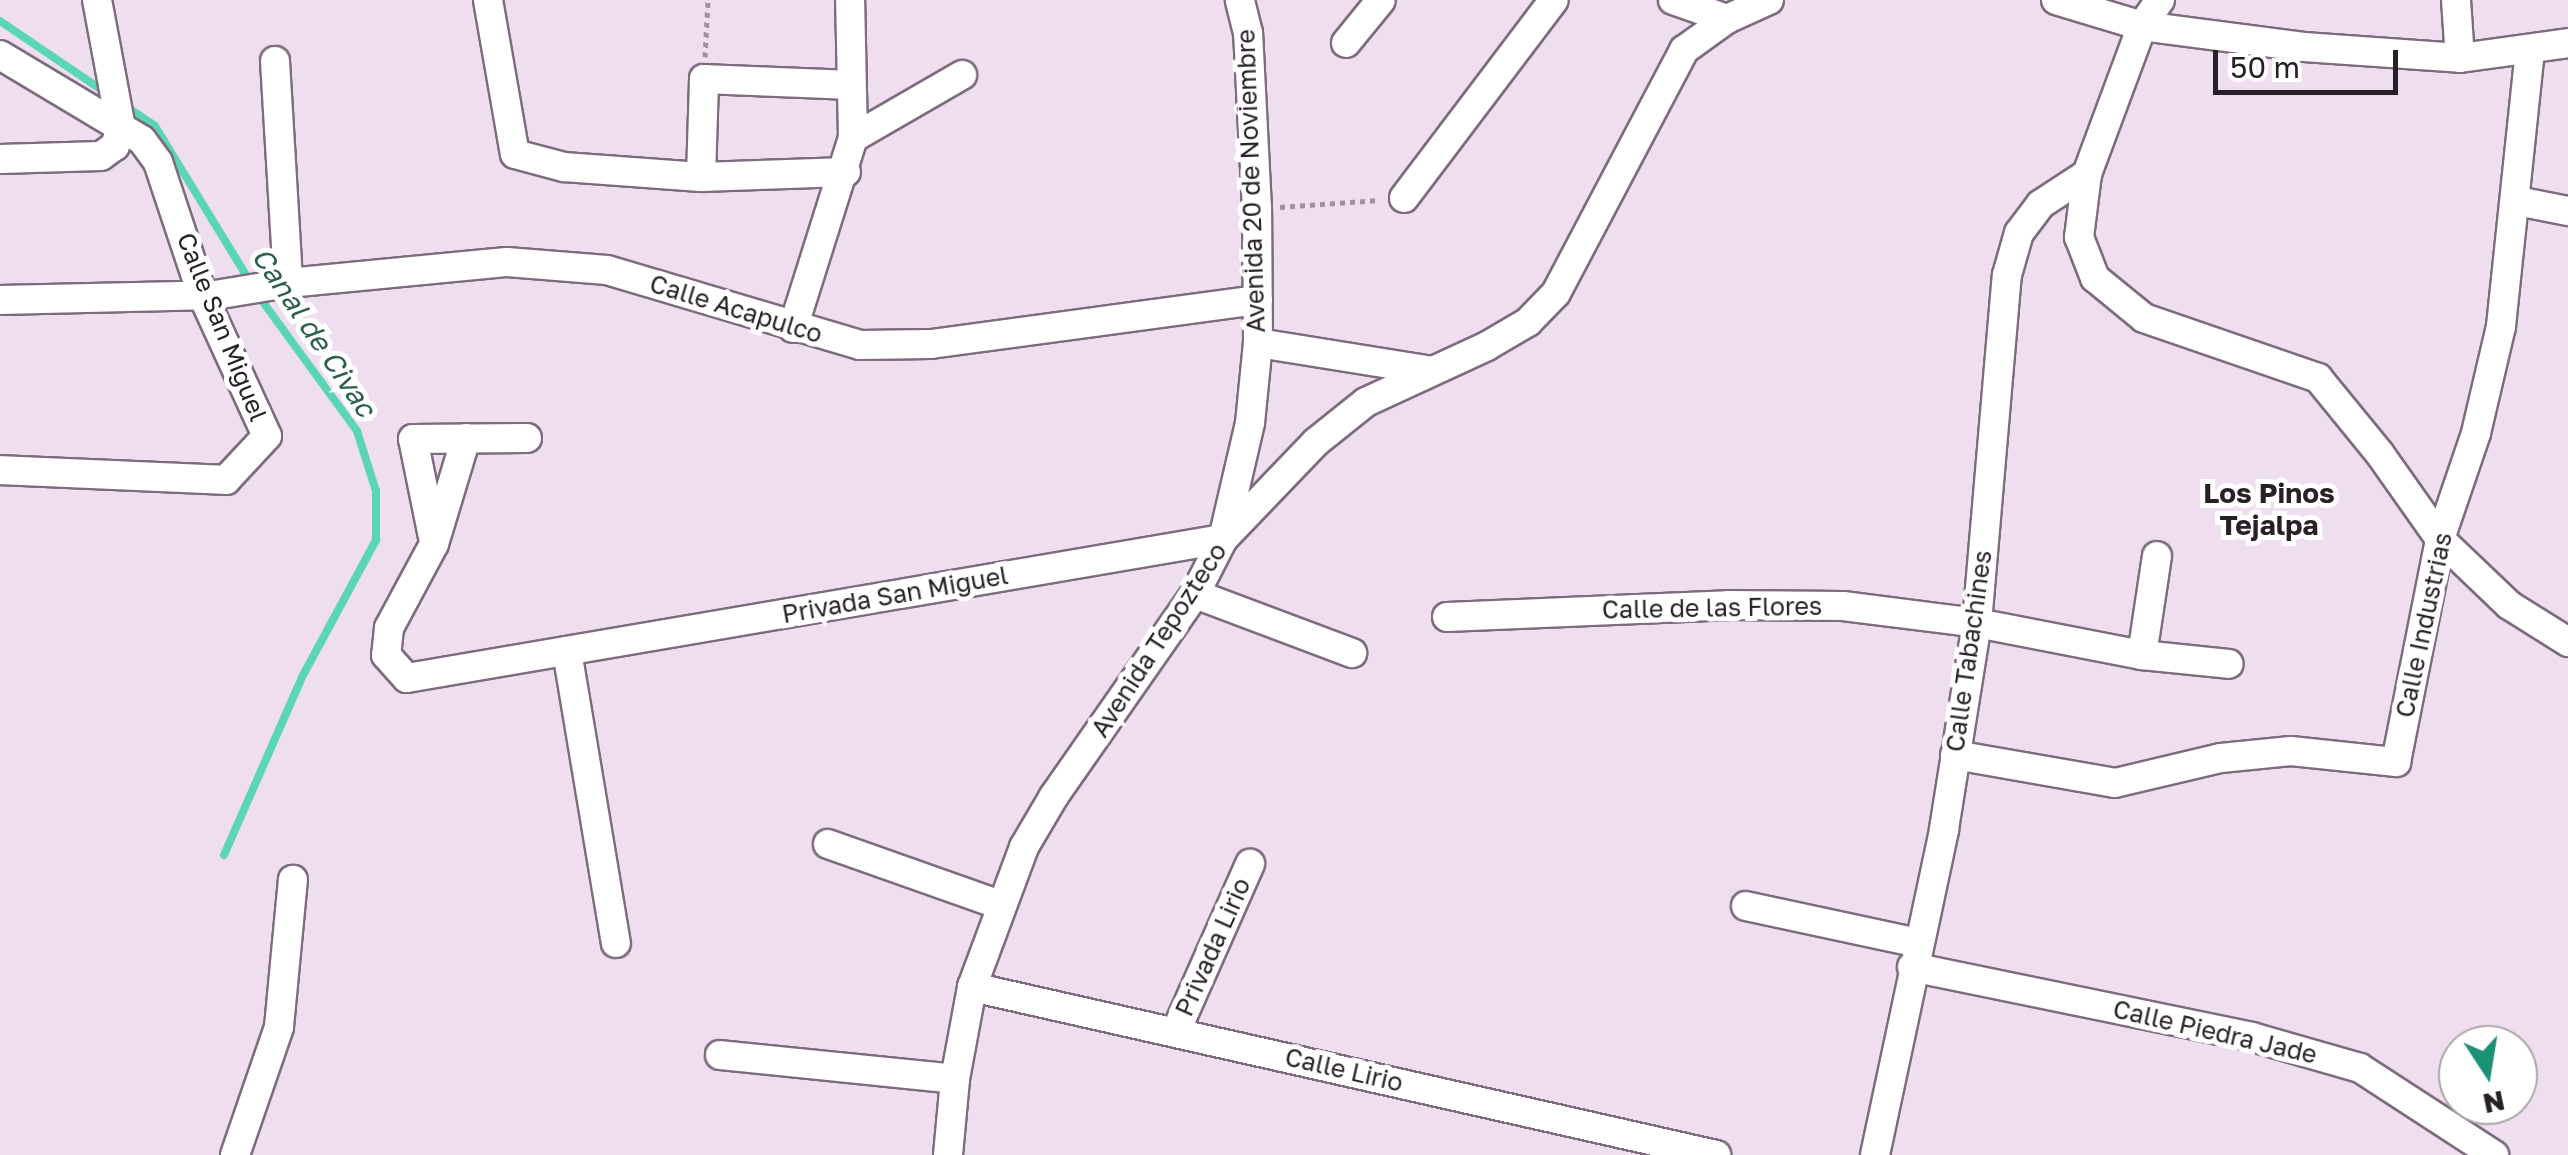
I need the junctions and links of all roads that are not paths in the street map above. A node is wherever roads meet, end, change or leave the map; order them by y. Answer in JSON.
{"nodes":[{"id":1,"x":97,"y":0,"type":"edge"},
{"id":2,"x":488,"y":0,"type":"edge"},
{"id":3,"x":850,"y":0,"type":"edge"},
{"id":4,"x":1240,"y":0,"type":"edge"},
{"id":5,"x":1381,"y":0,"type":"edge"},
{"id":6,"x":1554,"y":0,"type":"edge"},
{"id":7,"x":1673,"y":0,"type":"edge"},
{"id":8,"x":1769,"y":0,"type":"edge"},
{"id":9,"x":2056,"y":0,"type":"edge"},
{"id":10,"x":2160,"y":0,"type":"edge"},
{"id":11,"x":2456,"y":0,"type":"edge"},
{"id":12,"x":1727,"y":19,"type":"junction"},
{"id":13,"x":2142,"y":26,"type":"junction"},
{"id":14,"x":1346,"y":43,"type":"dead end"},
{"id":15,"x":2568,"y":43,"type":"edge"},
{"id":16,"x":2530,"y":50,"type":"junction"},
{"id":17,"x":0,"y":55,"type":"edge"},
{"id":18,"x":2460,"y":58,"type":"junction"},
{"id":19,"x":275,"y":61,"type":"dead end"},
{"id":20,"x":962,"y":74,"type":"dead end"},
{"id":21,"x":851,"y":85,"type":"junction"},
{"id":22,"x":119,"y":119,"type":"junction"},
{"id":23,"x":853,"y":138,"type":"junction"},
{"id":24,"x":0,"y":159,"type":"edge"},
{"id":25,"x":846,"y":172,"type":"junction"},
{"id":26,"x":2088,"y":174,"type":"junction"},
{"id":27,"x":702,"y":177,"type":"junction"},
{"id":28,"x":1404,"y":198,"type":"road end"},
{"id":29,"x":2517,"y":201,"type":"junction"},
{"id":30,"x":2568,"y":211,"type":"edge"},
{"id":31,"x":278,"y":285,"type":"junction"},
{"id":32,"x":209,"y":295,"type":"junction"},
{"id":33,"x":0,"y":300,"type":"edge"},
{"id":34,"x":1258,"y":300,"type":"junction"},
{"id":35,"x":794,"y":328,"type":"junction"},
{"id":36,"x":1258,"y":343,"type":"junction"},
{"id":37,"x":1426,"y":370,"type":"junction"},
{"id":38,"x":466,"y":438,"type":"junction"},
{"id":39,"x":527,"y":438,"type":"dead end"},
{"id":40,"x":0,"y":470,"type":"edge"},
{"id":41,"x":2440,"y":539,"type":"junction"},
{"id":42,"x":1223,"y":540,"type":"junction"},
{"id":43,"x":434,"y":544,"type":"junction"},
{"id":44,"x":2158,"y":556,"type":"dead end"},
{"id":45,"x":1195,"y":594,"type":"junction"},
{"id":46,"x":1447,"y":617,"type":"dead end"},
{"id":47,"x":1977,"y":623,"type":"junction"},
{"id":48,"x":2568,"y":642,"type":"edge"},
{"id":49,"x":568,"y":652,"type":"junction"},
{"id":50,"x":1352,"y":652,"type":"dead end"},
{"id":51,"x":2142,"y":655,"type":"junction"},
{"id":52,"x":2228,"y":664,"type":"dead end"},
{"id":53,"x":1955,"y":755,"type":"junction"},
{"id":54,"x":828,"y":844,"type":"dead end"},
{"id":55,"x":1250,"y":864,"type":"dead end"},
{"id":56,"x":293,"y":880,"type":"dead end"},
{"id":57,"x":1000,"y":905,"type":"junction"},
{"id":58,"x":1746,"y":906,"type":"dead end"},
{"id":59,"x":616,"y":943,"type":"dead end"},
{"id":60,"x":1915,"y":955,"type":"junction"},
{"id":61,"x":972,"y":987,"type":"junction"},
{"id":62,"x":1176,"y":1031,"type":"junction"},
{"id":63,"x":720,"y":1055,"type":"dead end"},
{"id":64,"x":954,"y":1078,"type":"junction"},
{"id":65,"x":1674,"y":1151,"type":"edge"},
{"id":66,"x":235,"y":1155,"type":"edge"},
{"id":67,"x":948,"y":1155,"type":"edge"},
{"id":68,"x":1716,"y":1155,"type":"edge"},
{"id":69,"x":1875,"y":1155,"type":"edge"},
{"id":70,"x":2494,"y":1155,"type":"edge"}],
"edges":[{"from":1,"to":22,"type":"street"},
{"from":2,"to":27,"type":"street"},
{"from":3,"to":21,"type":"street"},
{"from":4,"to":34,"type":"street","name":"Avenida 20 de Noviembre"},
{"from":5,"to":14,"type":"street"},
{"from":6,"to":28,"type":"street"},
{"from":7,"to":12,"type":"street"},
{"from":8,"to":12,"type":"street","name":"Avenida Tepozteco"},
{"from":9,"to":13,"type":"street"},
{"from":10,"to":13,"type":"street"},
{"from":11,"to":18,"type":"street"},
{"from":12,"to":37,"type":"street","name":"Avenida Tepozteco"},
{"from":13,"to":18,"type":"street"},
{"from":13,"to":26,"type":"street"},
{"from":15,"to":16,"type":"street"},
{"from":16,"to":18,"type":"street"},
{"from":16,"to":29,"type":"street","name":"Calle Industrias"},
{"from":17,"to":22,"type":"street","name":"Calle San Miguel"},
{"from":19,"to":31,"type":"street"},
{"from":20,"to":23,"type":"street"},
{"from":21,"to":23,"type":"street"},
{"from":21,"to":27,"type":"street"},
{"from":22,"to":24,"type":"street"},
{"from":22,"to":32,"type":"street","name":"Calle San Miguel"},
{"from":23,"to":25,"type":"street"},
{"from":25,"to":27,"type":"street"},
{"from":25,"to":35,"type":"street"},
{"from":26,"to":41,"type":"street"},
{"from":26,"to":47,"type":"street","name":"Calle Tabachines"},
{"from":29,"to":30,"type":"street"},
{"from":29,"to":41,"type":"street","name":"Calle Industrias"},
{"from":31,"to":32,"type":"street","name":"Calle Acapulco"},
{"from":31,"to":35,"type":"street","name":"Calle Acapulco"},
{"from":32,"to":33,"type":"street","name":"Calle Acapulco"},
{"from":32,"to":40,"type":"street","name":"Calle San Miguel"},
{"from":34,"to":35,"type":"street","name":"Calle Acapulco"},
{"from":34,"to":36,"type":"street","name":"Avenida 20 de Noviembre"},
{"from":36,"to":37,"type":"street"},
{"from":36,"to":42,"type":"street","name":"Avenida 20 de Noviembre"},
{"from":37,"to":42,"type":"street","name":"Avenida Tepozteco"},
{"from":38,"to":39,"type":"street"},
{"from":38,"to":43,"type":"street"},
{"from":38,"to":43,"type":"street"},
{"from":41,"to":48,"type":"street"},
{"from":41,"to":53,"type":"street","name":"Calle Industrias"},
{"from":42,"to":45,"type":"street","name":"Avenida Tepozteco"},
{"from":42,"to":49,"type":"street","name":"Privada San Miguel"},
{"from":43,"to":49,"type":"street","name":"Privada San Miguel"},
{"from":44,"to":51,"type":"street"},
{"from":45,"to":50,"type":"street"},
{"from":45,"to":57,"type":"street","name":"Avenida Tepozteco"},
{"from":46,"to":47,"type":"street","name":"Calle de las Flores"},
{"from":47,"to":51,"type":"street","name":"Calle de las Flores"},
{"from":47,"to":53,"type":"street","name":"Calle Tabachines"},
{"from":49,"to":59,"type":"street"},
{"from":51,"to":52,"type":"street","name":"Calle de las Flores"},
{"from":53,"to":60,"type":"street","name":"Calle Tabachines"},
{"from":54,"to":57,"type":"street"},
{"from":55,"to":62,"type":"street","name":"Privada Lirio"},
{"from":56,"to":66,"type":"street"},
{"from":57,"to":61,"type":"street","name":"Avenida Tepozteco"},
{"from":58,"to":60,"type":"street","name":"Calle Piedra Jade"},
{"from":60,"to":69,"type":"street","name":"Calle Tabachines"},
{"from":60,"to":70,"type":"street","name":"Calle Piedra Jade"},
{"from":61,"to":62,"type":"street","name":"Calle Lirio"},
{"from":61,"to":64,"type":"street","name":"Avenida Tepozteco"},
{"from":62,"to":65,"type":"street","name":"Calle Lirio"},
{"from":63,"to":64,"type":"street"},
{"from":64,"to":67,"type":"street","name":"Avenida Tepozteco"},
{"from":65,"to":68,"type":"street","name":"Calle Lirio"}]}
